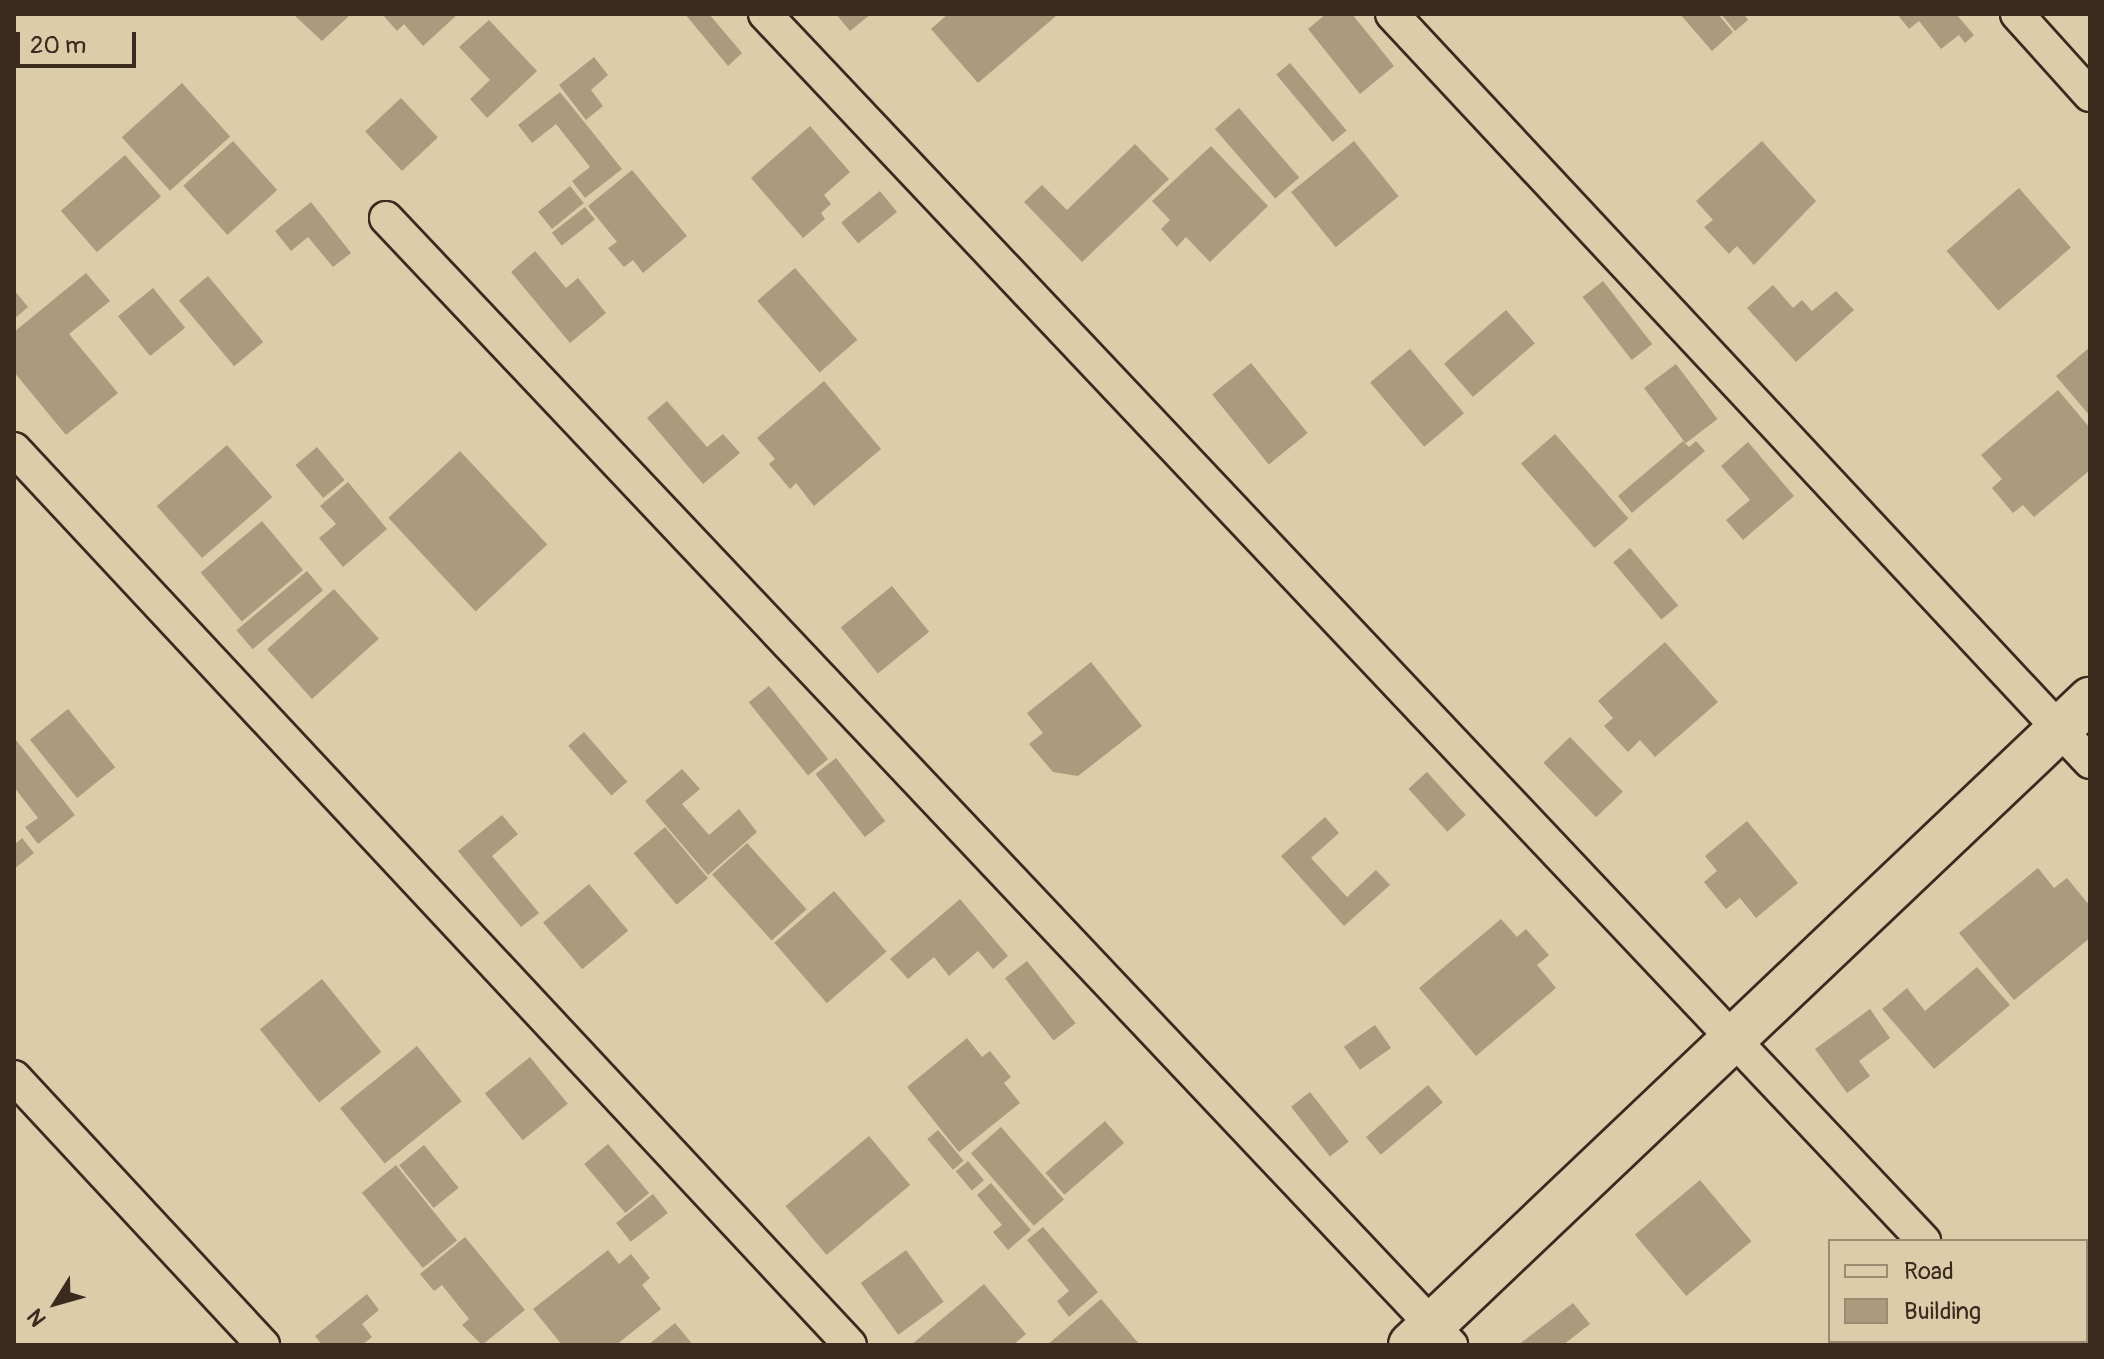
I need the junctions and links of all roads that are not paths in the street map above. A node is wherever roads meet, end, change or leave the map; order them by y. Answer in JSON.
{"nodes":[{"id":1,"x":765,"y":14,"type":"edge"},
{"id":2,"x":1392,"y":14,"type":"edge"},
{"id":3,"x":2017,"y":14,"type":"edge"},
{"id":4,"x":2090,"y":95,"type":"edge"},
{"id":5,"x":386,"y":218,"type":"dead end"},
{"id":6,"x":14,"y":449,"type":"edge"},
{"id":7,"x":2075,"y":715,"type":"edge"},
{"id":8,"x":2090,"y":762,"type":"edge"},
{"id":9,"x":1733,"y":1039,"type":"junction"},
{"id":10,"x":14,"y":1077,"type":"edge"},
{"id":11,"x":1922,"y":1239,"type":"edge"},
{"id":12,"x":1431,"y":1338,"type":"edge"},
{"id":13,"x":263,"y":1345,"type":"edge"},
{"id":14,"x":850,"y":1345,"type":"edge"}],
"edges":[{"from":1,"to":9,"type":"street"},
{"from":2,"to":7,"type":"street"},
{"from":3,"to":4,"type":"street"},
{"from":5,"to":12,"type":"street"},
{"from":6,"to":14,"type":"street"},
{"from":7,"to":8,"type":"street"},
{"from":7,"to":9,"type":"main road"},
{"from":9,"to":11,"type":"street"},
{"from":9,"to":12,"type":"main road"},
{"from":10,"to":13,"type":"street"}]}
